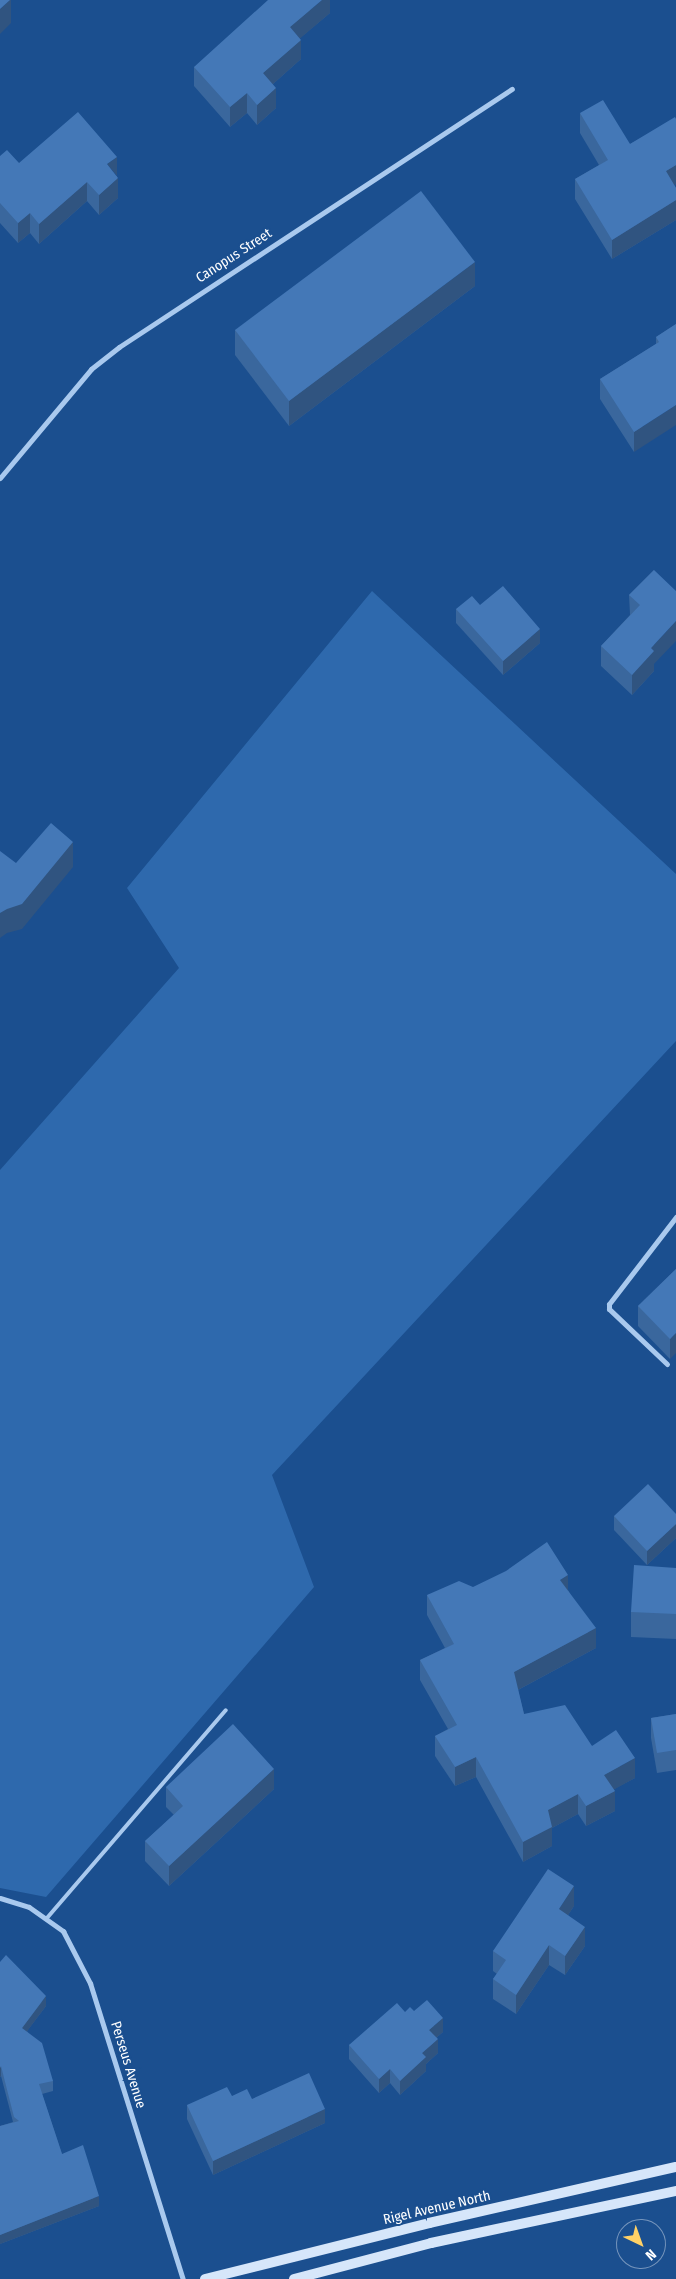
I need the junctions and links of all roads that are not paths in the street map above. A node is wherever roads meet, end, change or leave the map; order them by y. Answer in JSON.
{"nodes":[{"id":1,"x":512,"y":89,"type":"dead end"},
{"id":2,"x":0,"y":478,"type":"edge"},
{"id":3,"x":676,"y":1217,"type":"edge"},
{"id":4,"x":667,"y":1364,"type":"dead end"},
{"id":5,"x":226,"y":1710,"type":"dead end"},
{"id":6,"x":0,"y":1898,"type":"edge"},
{"id":7,"x":47,"y":1918,"type":"junction"},
{"id":8,"x":676,"y":2167,"type":"edge"},
{"id":9,"x":676,"y":2191,"type":"edge"},
{"id":10,"x":183,"y":2279,"type":"edge"},
{"id":11,"x":205,"y":2279,"type":"edge"},
{"id":12,"x":294,"y":2279,"type":"edge"}],
"edges":[{"from":1,"to":2,"type":"street","name":"Canopus Street"},
{"from":3,"to":4,"type":"street"},
{"from":5,"to":7,"type":"lane"},
{"from":6,"to":7,"type":"street","name":"Perseus Avenue"},
{"from":7,"to":10,"type":"street","name":"Perseus Avenue"},
{"from":8,"to":11,"type":"main road","name":"Rigel Avenue North"},
{"from":9,"to":12,"type":"main road"}]}
